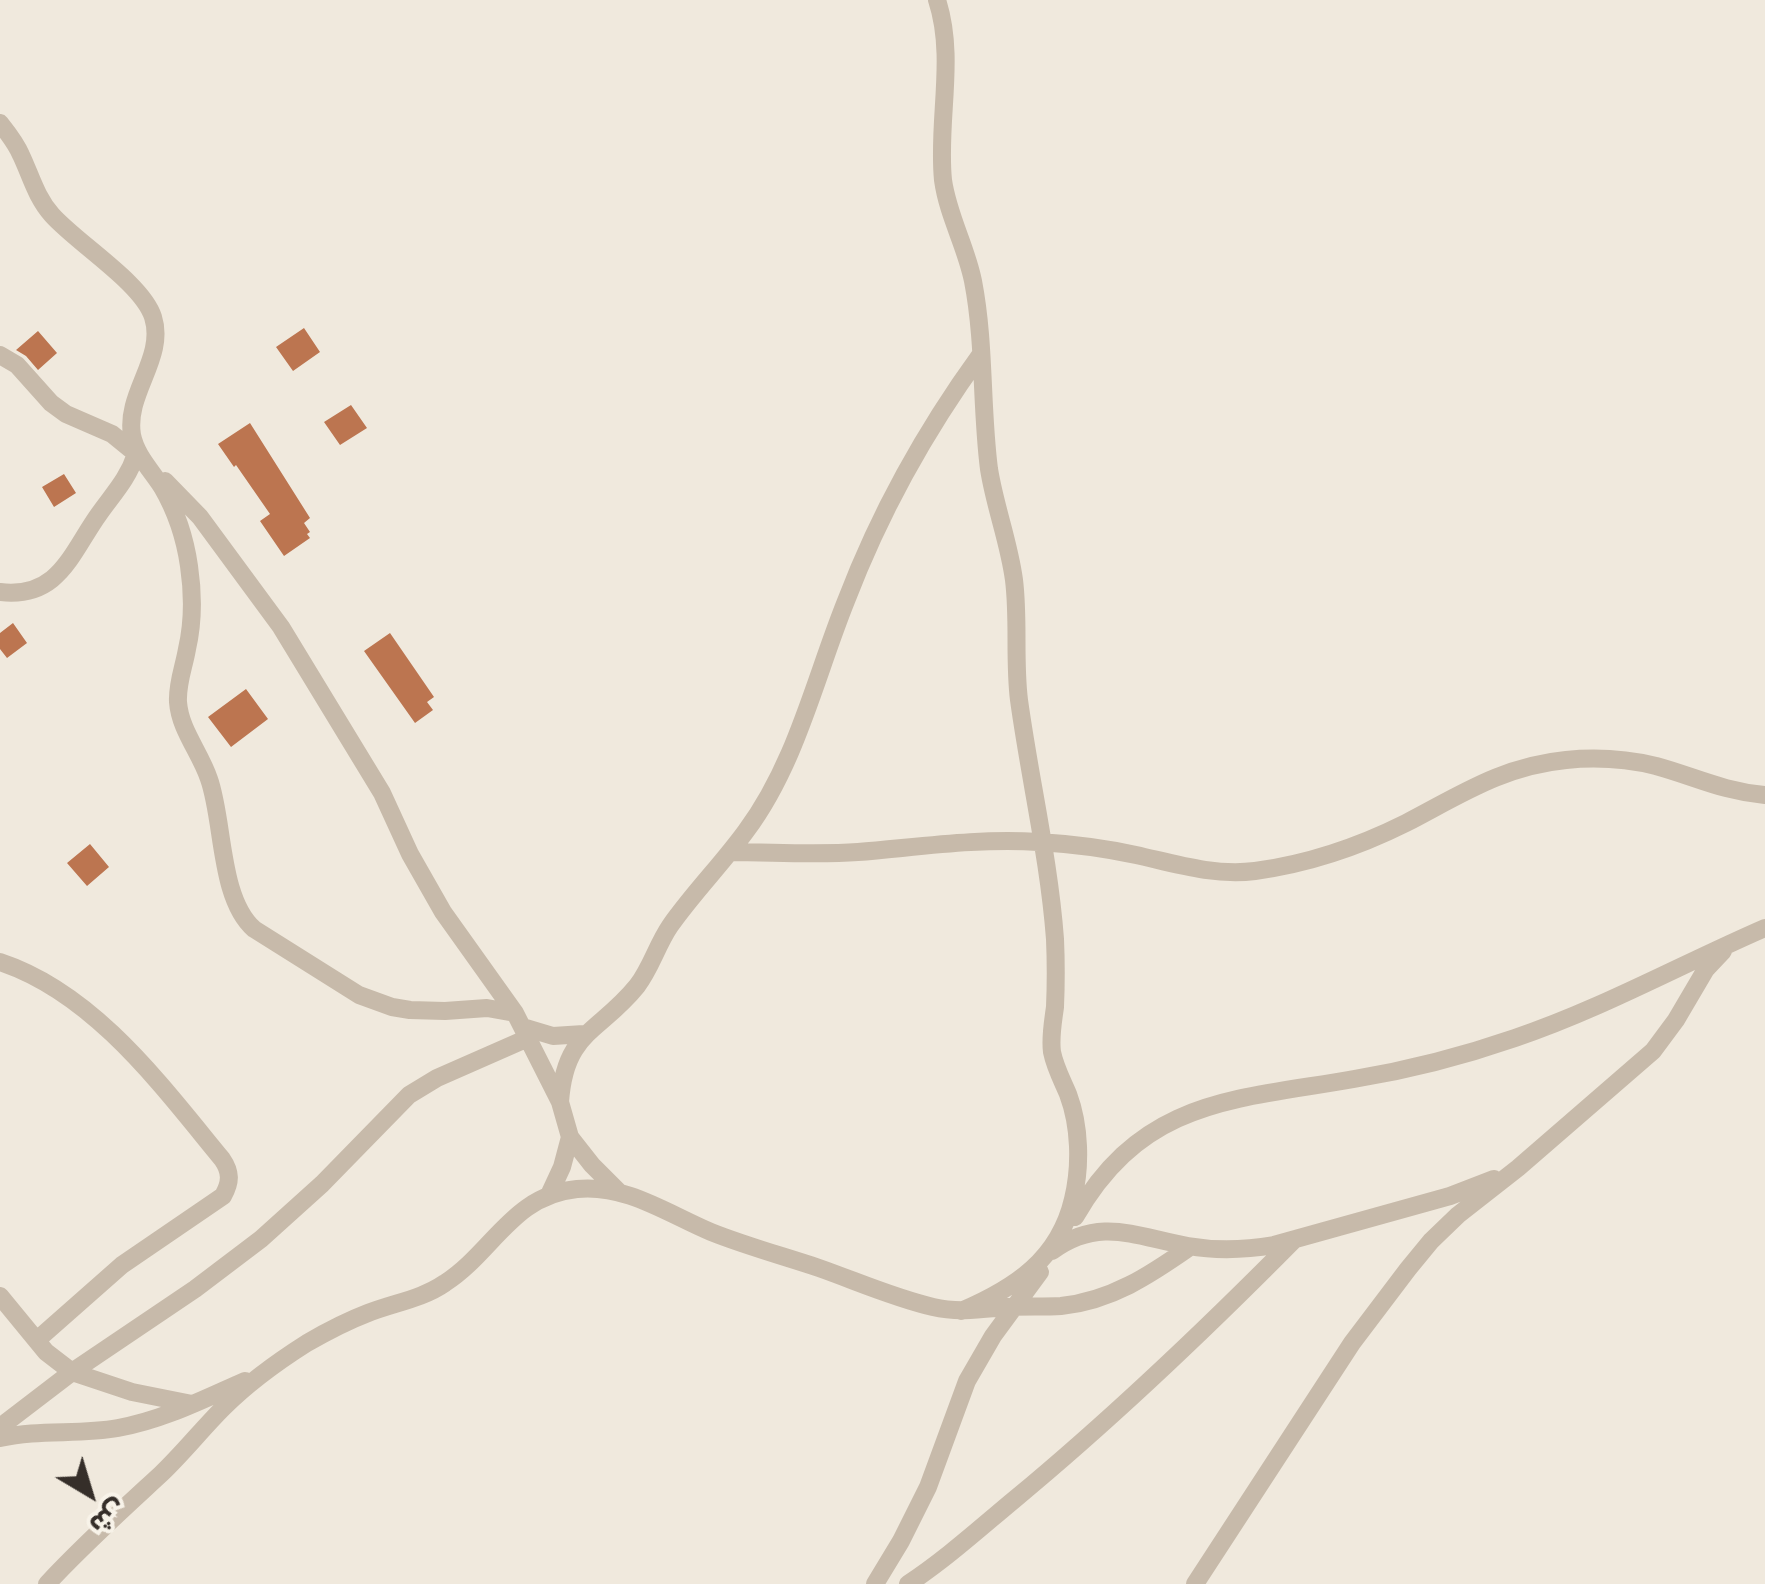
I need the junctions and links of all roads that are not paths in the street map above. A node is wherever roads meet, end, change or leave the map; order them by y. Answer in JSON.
{"nodes":[{"id":1,"x":937,"y":0,"type":"edge"},
{"id":2,"x":0,"y":123,"type":"edge"},
{"id":3,"x":981,"y":354,"type":"junction"},
{"id":4,"x":0,"y":355,"type":"edge"},
{"id":5,"x":139,"y":456,"type":"junction"},
{"id":6,"x":0,"y":592,"type":"edge"},
{"id":7,"x":1765,"y":795,"type":"edge"},
{"id":8,"x":1042,"y":842,"type":"junction"},
{"id":9,"x":730,"y":852,"type":"junction"},
{"id":10,"x":1765,"y":928,"type":"edge"},
{"id":11,"x":1735,"y":941,"type":"junction"},
{"id":12,"x":0,"y":962,"type":"edge"},
{"id":13,"x":522,"y":1026,"type":"junction"},
{"id":14,"x":584,"y":1034,"type":"junction"},
{"id":15,"x":560,"y":1102,"type":"junction"},
{"id":16,"x":570,"y":1137,"type":"junction"},
{"id":17,"x":1518,"y":1168,"type":"junction"},
{"id":18,"x":618,"y":1191,"type":"junction"},
{"id":19,"x":549,"y":1195,"type":"junction"},
{"id":20,"x":1295,"y":1239,"type":"junction"},
{"id":21,"x":1190,"y":1247,"type":"junction"},
{"id":22,"x":1056,"y":1248,"type":"junction"},
{"id":23,"x":1040,"y":1262,"type":"junction"},
{"id":24,"x":0,"y":1296,"type":"edge"},
{"id":25,"x":1015,"y":1307,"type":"junction"},
{"id":26,"x":961,"y":1311,"type":"junction"},
{"id":27,"x":37,"y":1340,"type":"junction"},
{"id":28,"x":72,"y":1372,"type":"junction"},
{"id":29,"x":262,"y":1374,"type":"junction"},
{"id":30,"x":193,"y":1404,"type":"junction"},
{"id":31,"x":0,"y":1427,"type":"edge"},
{"id":32,"x":0,"y":1438,"type":"edge"},
{"id":33,"x":47,"y":1584,"type":"edge"},
{"id":34,"x":875,"y":1584,"type":"edge"},
{"id":35,"x":908,"y":1584,"type":"edge"},
{"id":36,"x":1195,"y":1584,"type":"edge"}],
"edges":[{"from":1,"to":3,"type":"street"},
{"from":2,"to":5,"type":"street"},
{"from":3,"to":8,"type":"street"},
{"from":3,"to":9,"type":"street"},
{"from":4,"to":5,"type":"street"},
{"from":5,"to":6,"type":"street"},
{"from":5,"to":13,"type":"street"},
{"from":5,"to":13,"type":"street"},
{"from":7,"to":8,"type":"street"},
{"from":8,"to":9,"type":"street"},
{"from":8,"to":23,"type":"street"},
{"from":9,"to":14,"type":"street"},
{"from":10,"to":11,"type":"street"},
{"from":11,"to":17,"type":"street"},
{"from":11,"to":22,"type":"street"},
{"from":12,"to":27,"type":"street"},
{"from":13,"to":14,"type":"street"},
{"from":13,"to":15,"type":"street"},
{"from":13,"to":28,"type":"street"},
{"from":14,"to":15,"type":"street"},
{"from":15,"to":16,"type":"street"},
{"from":16,"to":18,"type":"street"},
{"from":16,"to":19,"type":"street"},
{"from":17,"to":20,"type":"street"},
{"from":17,"to":36,"type":"street"},
{"from":18,"to":19,"type":"street"},
{"from":18,"to":26,"type":"street"},
{"from":19,"to":29,"type":"street"},
{"from":20,"to":21,"type":"street"},
{"from":20,"to":35,"type":"street"},
{"from":21,"to":22,"type":"street"},
{"from":21,"to":25,"type":"street"},
{"from":22,"to":23,"type":"street"},
{"from":22,"to":25,"type":"street"},
{"from":23,"to":26,"type":"street"},
{"from":24,"to":27,"type":"street"},
{"from":25,"to":26,"type":"street"},
{"from":25,"to":34,"type":"street"},
{"from":27,"to":28,"type":"street"},
{"from":28,"to":30,"type":"street"},
{"from":28,"to":31,"type":"street"},
{"from":29,"to":30,"type":"street"},
{"from":29,"to":33,"type":"street"},
{"from":30,"to":32,"type":"street"}]}
